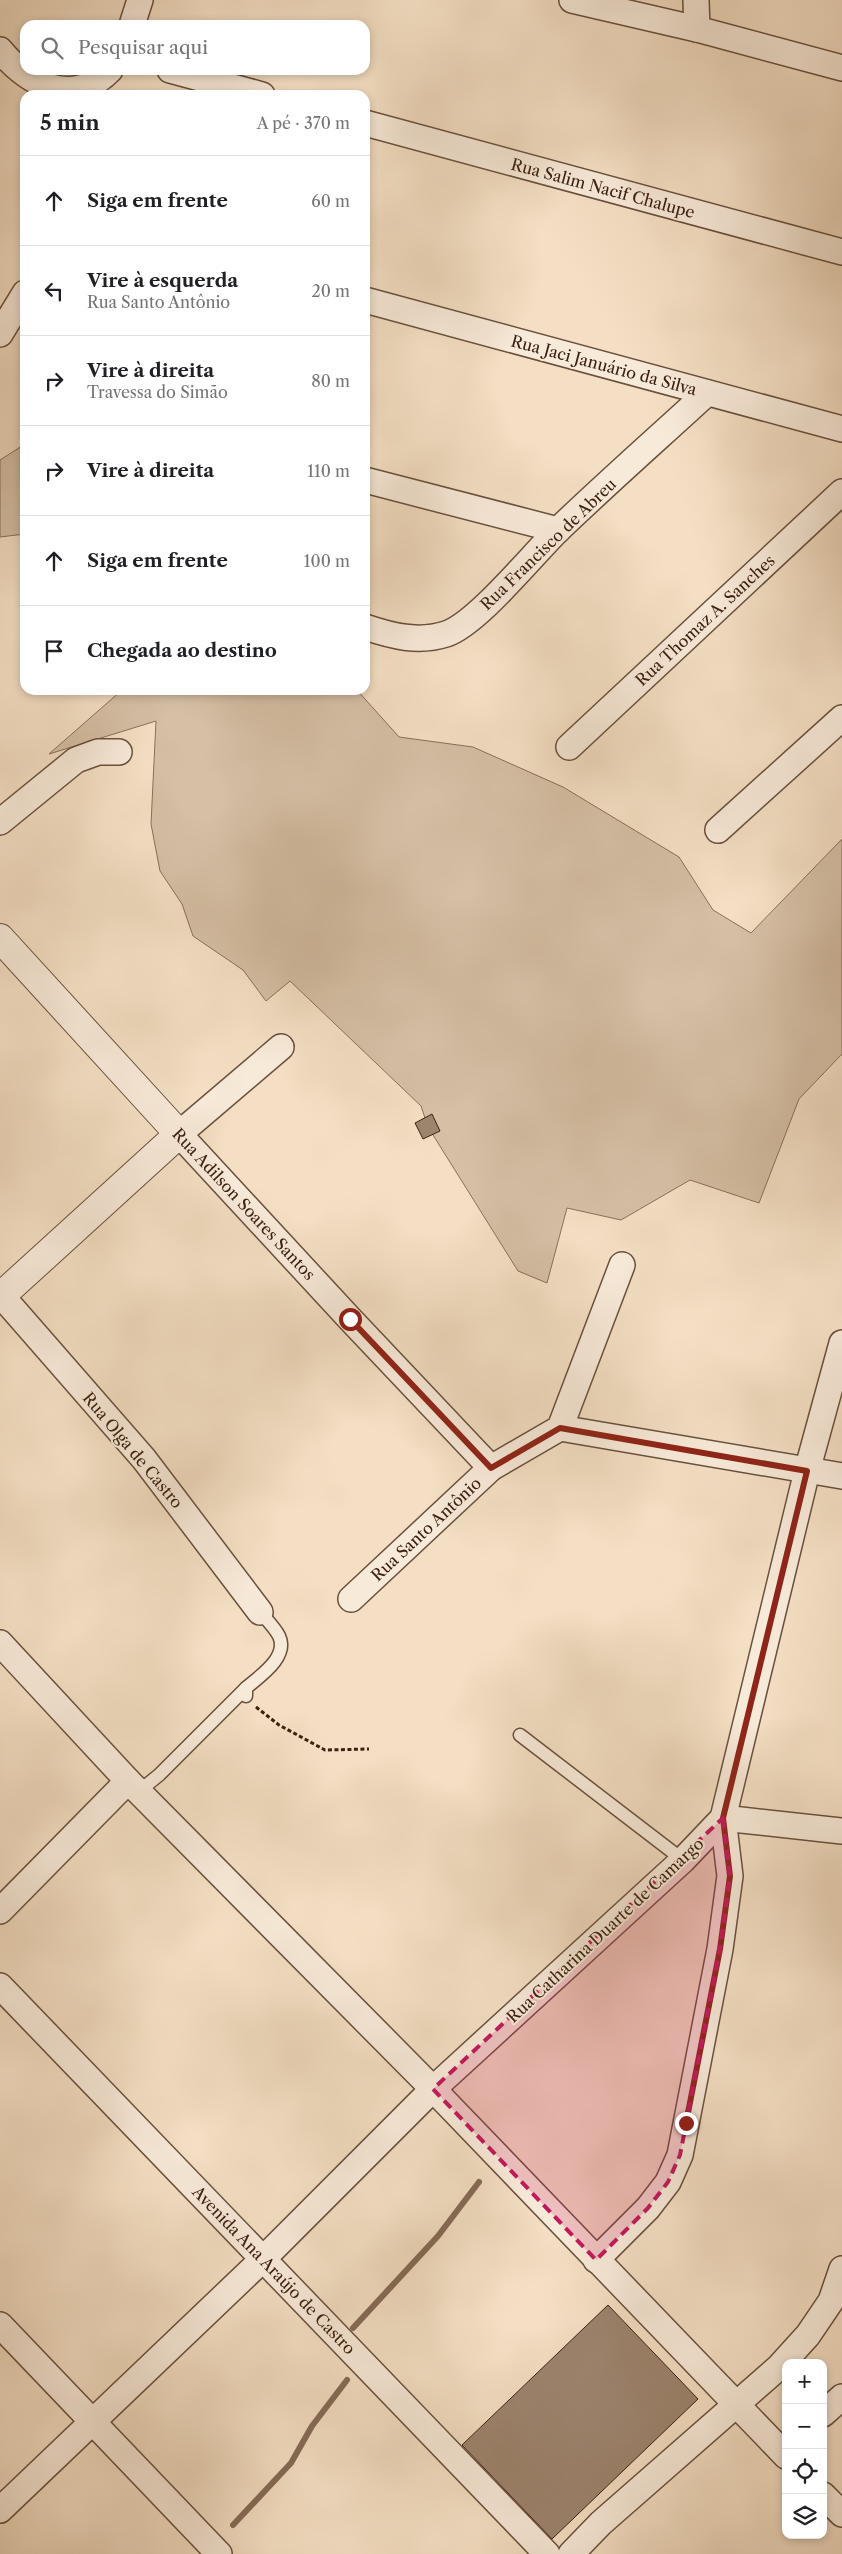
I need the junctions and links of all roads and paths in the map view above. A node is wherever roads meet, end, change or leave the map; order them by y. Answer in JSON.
{"nodes":[{"id":1,"x":140,"y":0,"type":"edge"},
{"id":2,"x":572,"y":0,"type":"edge"},
{"id":3,"x":696,"y":0,"type":"edge"},
{"id":4,"x":134,"y":20,"type":"edge"},
{"id":5,"x":697,"y":29,"type":"junction"},
{"id":6,"x":0,"y":50,"type":"edge"},
{"id":7,"x":842,"y":68,"type":"edge"},
{"id":8,"x":20,"y":71,"type":"edge"},
{"id":9,"x":26,"y":75,"type":"edge"},
{"id":10,"x":105,"y":75,"type":"edge"},
{"id":11,"x":188,"y":75,"type":"edge"},
{"id":12,"x":64,"y":90,"type":"edge"},
{"id":13,"x":71,"y":90,"type":"edge"},
{"id":14,"x":244,"y":90,"type":"edge"},
{"id":15,"x":370,"y":124,"type":"edge"},
{"id":16,"x":842,"y":252,"type":"edge"},
{"id":17,"x":20,"y":301,"type":"edge"},
{"id":18,"x":370,"y":301,"type":"edge"},
{"id":19,"x":0,"y":334,"type":"edge"},
{"id":20,"x":707,"y":392,"type":"junction"},
{"id":21,"x":842,"y":429,"type":"edge"},
{"id":22,"x":370,"y":481,"type":"edge"},
{"id":23,"x":842,"y":492,"type":"edge"},
{"id":24,"x":558,"y":530,"type":"junction"},
{"id":25,"x":370,"y":629,"type":"edge"},
{"id":26,"x":842,"y":718,"type":"edge"},
{"id":27,"x":569,"y":747,"type":"dead end"},
{"id":28,"x":119,"y":752,"type":"dead end"},
{"id":29,"x":0,"y":822,"type":"edge"},
{"id":30,"x":718,"y":830,"type":"dead end"},
{"id":31,"x":0,"y":938,"type":"edge"},
{"id":32,"x":281,"y":1046,"type":"dead end"},
{"id":33,"x":179,"y":1134,"type":"junction"},
{"id":34,"x":622,"y":1265,"type":"dead end"},
{"id":35,"x":0,"y":1296,"type":"edge"},
{"id":36,"x":842,"y":1343,"type":"edge"},
{"id":37,"x":560,"y":1428,"type":"junction"},
{"id":38,"x":491,"y":1468,"type":"junction"},
{"id":39,"x":807,"y":1471,"type":"junction"},
{"id":40,"x":842,"y":1476,"type":"edge"},
{"id":41,"x":351,"y":1599,"type":"dead end"},
{"id":42,"x":260,"y":1612,"type":"joint"},
{"id":43,"x":0,"y":1643,"type":"edge"},
{"id":44,"x":246,"y":1694,"type":"junction"},
{"id":45,"x":520,"y":1735,"type":"dead end"},
{"id":46,"x":369,"y":1749,"type":"dead end"},
{"id":47,"x":133,"y":1786,"type":"junction"},
{"id":48,"x":723,"y":1818,"type":"junction"},
{"id":49,"x":842,"y":1832,"type":"edge"},
{"id":50,"x":683,"y":1860,"type":"junction"},
{"id":51,"x":0,"y":1911,"type":"edge"},
{"id":52,"x":0,"y":1986,"type":"edge"},
{"id":53,"x":433,"y":2089,"type":"junction"},
{"id":54,"x":263,"y":2258,"type":"junction"},
{"id":55,"x":596,"y":2260,"type":"junction"},
{"id":56,"x":842,"y":2269,"type":"edge"},
{"id":57,"x":0,"y":2326,"type":"edge"},
{"id":58,"x":842,"y":2397,"type":"edge"},
{"id":59,"x":735,"y":2405,"type":"junction"},
{"id":60,"x":827,"y":2410,"type":"edge"},
{"id":61,"x":91,"y":2421,"type":"junction"},
{"id":62,"x":782,"y":2450,"type":"edge"},
{"id":63,"x":827,"y":2499,"type":"edge"},
{"id":64,"x":0,"y":2510,"type":"edge"},
{"id":65,"x":842,"y":2514,"type":"edge"},
{"id":66,"x":219,"y":2554,"type":"edge"},
{"id":67,"x":547,"y":2554,"type":"edge"},
{"id":68,"x":571,"y":2554,"type":"edge"}],
"edges":[{"from":1,"to":4,"type":"street"},
{"from":2,"to":5,"type":"street"},
{"from":3,"to":5,"type":"street"},
{"from":5,"to":7,"type":"street"},
{"from":6,"to":8,"type":"street"},
{"from":9,"to":12,"type":"street"},
{"from":10,"to":13,"type":"street"},
{"from":11,"to":14,"type":"street"},
{"from":15,"to":16,"type":"street","name":"Rua Salim Nacif Chalupe"},
{"from":17,"to":19,"type":"street"},
{"from":18,"to":20,"type":"street","name":"Rua Jaci Januário da Silva"},
{"from":20,"to":21,"type":"street","name":"Rua Jaci Januário da Silva"},
{"from":20,"to":24,"type":"street","name":"Rua Francisco de Abreu"},
{"from":22,"to":24,"type":"street"},
{"from":23,"to":27,"type":"street","name":"Rua Thomaz A. Sanches"},
{"from":24,"to":25,"type":"street","name":"Rua Francisco de Abreu"},
{"from":26,"to":30,"type":"street"},
{"from":28,"to":29,"type":"street"},
{"from":31,"to":33,"type":"street","name":"Rua Adilson Soares Santos"},
{"from":32,"to":33,"type":"street"},
{"from":33,"to":35,"type":"street"},
{"from":33,"to":38,"type":"street","name":"Rua Adilson Soares Santos"},
{"from":34,"to":37,"type":"street"},
{"from":35,"to":42,"type":"street","name":"Rua Olga de Castro"},
{"from":36,"to":39,"type":"street","name":"Rua Catharina Duarte de Camargo"},
{"from":37,"to":38,"type":"street","name":"Rua Santo Antônio"},
{"from":37,"to":39,"type":"street"},
{"from":38,"to":41,"type":"street","name":"Rua Santo Antônio"},
{"from":39,"to":40,"type":"street"},
{"from":39,"to":48,"type":"street","name":"Rua Catharina Duarte de Camargo"},
{"from":42,"to":44,"type":"lane"},
{"from":43,"to":47,"type":"street"},
{"from":44,"to":46,"type":"path"},
{"from":44,"to":47,"type":"lane"},
{"from":45,"to":50,"type":"lane"},
{"from":47,"to":51,"type":"street"},
{"from":47,"to":53,"type":"street"},
{"from":48,"to":49,"type":"street"},
{"from":48,"to":50,"type":"street","name":"Rua Catharina Duarte de Camargo"},
{"from":48,"to":55,"type":"street"},
{"from":50,"to":53,"type":"street","name":"Rua Catharina Duarte de Camargo"},
{"from":52,"to":54,"type":"street","name":"Avenida Ana Araújo de Castro"},
{"from":53,"to":54,"type":"street","name":"Rua Catharina Duarte de Camargo"},
{"from":53,"to":55,"type":"street"},
{"from":54,"to":61,"type":"street","name":"Rua Catharina Duarte de Camargo"},
{"from":54,"to":67,"type":"street","name":"Avenida Ana Araújo de Castro"},
{"from":55,"to":59,"type":"street"},
{"from":56,"to":59,"type":"street"},
{"from":57,"to":61,"type":"street"},
{"from":58,"to":60,"type":"street"},
{"from":59,"to":62,"type":"street"},
{"from":59,"to":68,"type":"street"},
{"from":61,"to":64,"type":"street"},
{"from":61,"to":66,"type":"street"},
{"from":63,"to":65,"type":"street"}]}
